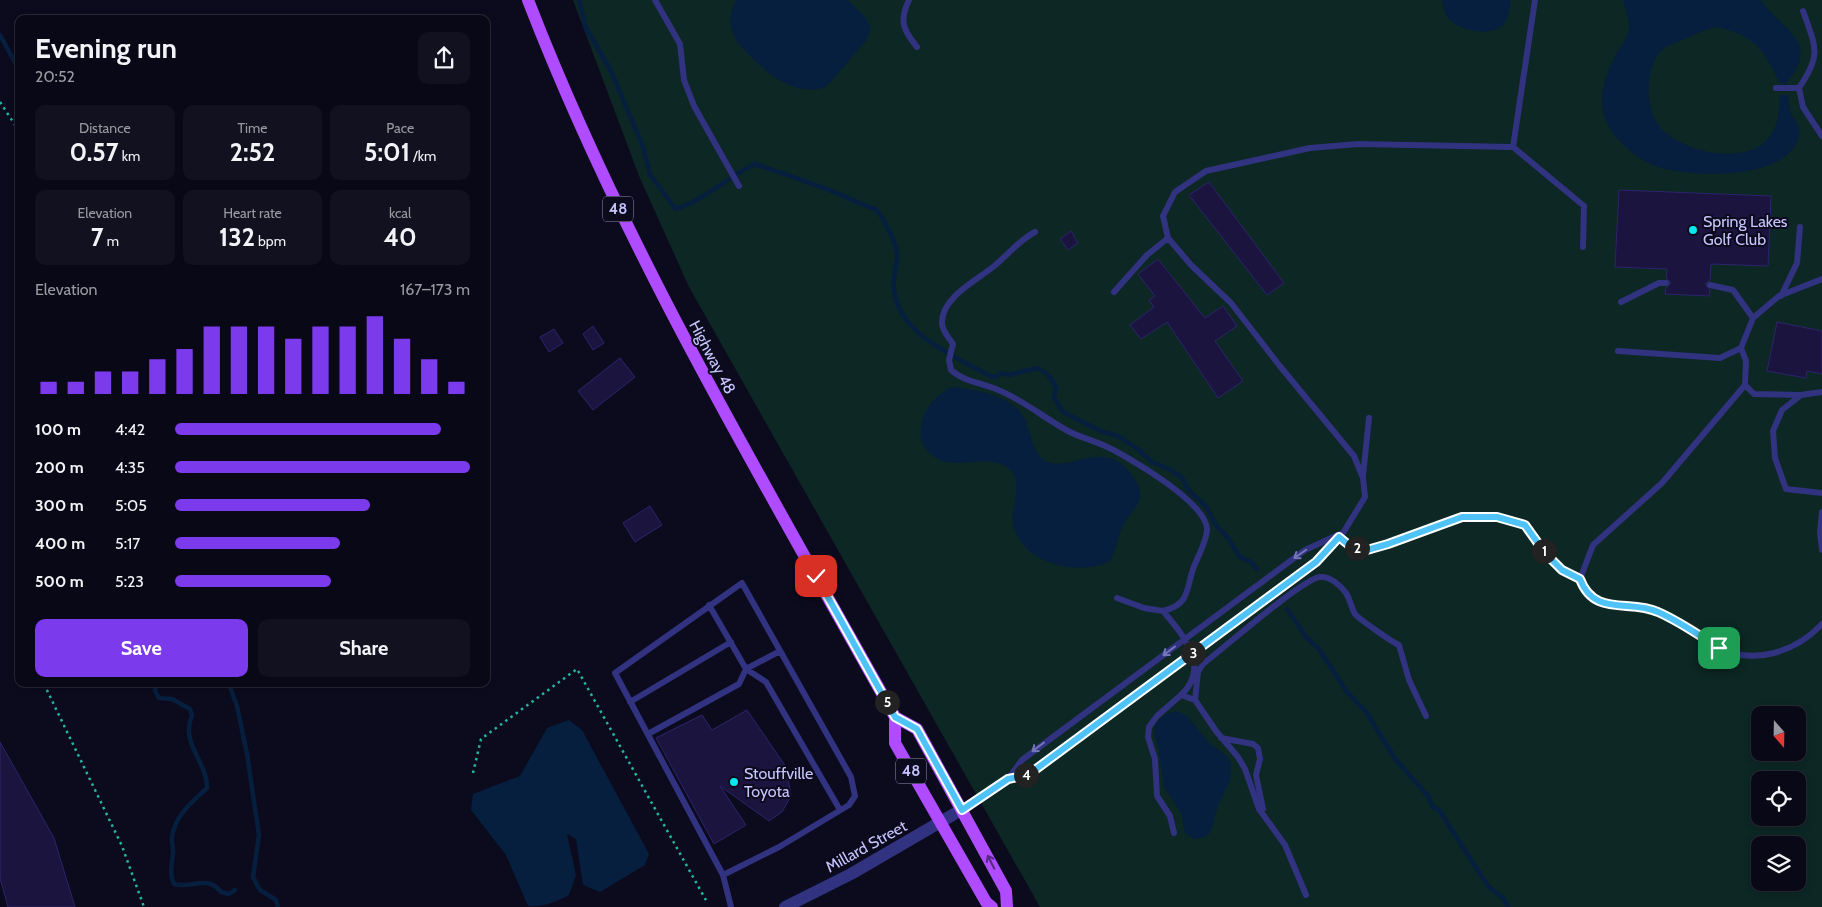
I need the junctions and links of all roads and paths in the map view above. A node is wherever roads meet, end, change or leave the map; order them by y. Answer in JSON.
{"nodes":[{"id":1,"x":528,"y":0,"type":"edge"},
{"id":2,"x":655,"y":0,"type":"edge"},
{"id":3,"x":909,"y":0,"type":"edge"},
{"id":4,"x":1535,"y":0,"type":"edge"},
{"id":5,"x":1803,"y":12,"type":"dead end"},
{"id":6,"x":916,"y":47,"type":"dead end"},
{"id":7,"x":1776,"y":88,"type":"dead end"},
{"id":8,"x":1799,"y":88,"type":"junction"},
{"id":9,"x":0,"y":102,"type":"edge"},
{"id":10,"x":15,"y":125,"type":"edge"},
{"id":11,"x":1822,"y":136,"type":"edge"},
{"id":12,"x":1513,"y":146,"type":"junction"},
{"id":13,"x":738,"y":185,"type":"dead end"},
{"id":14,"x":1800,"y":227,"type":"dead end"},
{"id":15,"x":1035,"y":232,"type":"dead end"},
{"id":16,"x":1168,"y":238,"type":"junction"},
{"id":17,"x":1583,"y":247,"type":"dead end"},
{"id":18,"x":1822,"y":279,"type":"edge"},
{"id":19,"x":1666,"y":283,"type":"dead end"},
{"id":20,"x":1710,"y":285,"type":"dead end"},
{"id":21,"x":1114,"y":292,"type":"dead end"},
{"id":22,"x":1781,"y":296,"type":"junction"},
{"id":23,"x":1620,"y":302,"type":"dead end"},
{"id":24,"x":1753,"y":318,"type":"junction"},
{"id":25,"x":1741,"y":348,"type":"junction"},
{"id":26,"x":1618,"y":351,"type":"dead end"},
{"id":27,"x":1745,"y":385,"type":"junction"},
{"id":28,"x":1822,"y":392,"type":"edge"},
{"id":29,"x":1801,"y":395,"type":"junction"},
{"id":30,"x":1369,"y":418,"type":"dead end"},
{"id":31,"x":1363,"y":478,"type":"junction"},
{"id":32,"x":1822,"y":493,"type":"edge"},
{"id":33,"x":1822,"y":512,"type":"edge"},
{"id":34,"x":1341,"y":535,"type":"junction"},
{"id":35,"x":1822,"y":550,"type":"edge"},
{"id":36,"x":1580,"y":579,"type":"junction"},
{"id":37,"x":1117,"y":598,"type":"dead end"},
{"id":38,"x":709,"y":605,"type":"junction"},
{"id":39,"x":1163,"y":611,"type":"junction"},
{"id":40,"x":1822,"y":624,"type":"edge"},
{"id":41,"x":1184,"y":640,"type":"junction"},
{"id":42,"x":731,"y":642,"type":"junction"},
{"id":43,"x":780,"y":651,"type":"junction"},
{"id":44,"x":1192,"y":654,"type":"junction"},
{"id":45,"x":746,"y":668,"type":"junction"},
{"id":46,"x":45,"y":687,"type":"edge"},
{"id":47,"x":1181,"y":694,"type":"junction"},
{"id":48,"x":1195,"y":700,"type":"junction"},
{"id":49,"x":630,"y":702,"type":"junction"},
{"id":50,"x":1426,"y":716,"type":"dead end"},
{"id":51,"x":895,"y":717,"type":"junction"},
{"id":52,"x":648,"y":734,"type":"junction"},
{"id":53,"x":1221,"y":738,"type":"junction"},
{"id":54,"x":473,"y":773,"type":"dead end"},
{"id":55,"x":1008,"y":779,"type":"junction"},
{"id":56,"x":840,"y":810,"type":"junction"},
{"id":57,"x":962,"y":810,"type":"junction"},
{"id":58,"x":1264,"y":816,"type":"junction"},
{"id":59,"x":940,"y":821,"type":"junction"},
{"id":60,"x":1174,"y":833,"type":"dead end"},
{"id":61,"x":723,"y":875,"type":"junction"},
{"id":62,"x":1306,"y":895,"type":"dead end"},
{"id":63,"x":706,"y":902,"type":"dead end"},
{"id":64,"x":144,"y":907,"type":"edge"},
{"id":65,"x":731,"y":907,"type":"edge"},
{"id":66,"x":785,"y":907,"type":"edge"},
{"id":67,"x":992,"y":907,"type":"edge"},
{"id":68,"x":1007,"y":907,"type":"edge"}],
"edges":[{"from":1,"to":51,"type":"main road","name":"Highway 48","number":"48"},
{"from":2,"to":13,"type":"lane"},
{"from":3,"to":6,"type":"lane"},
{"from":4,"to":12,"type":"lane"},
{"from":5,"to":8,"type":"lane"},
{"from":7,"to":8,"type":"lane"},
{"from":8,"to":11,"type":"lane"},
{"from":9,"to":10,"type":"path"},
{"from":12,"to":16,"type":"lane"},
{"from":12,"to":17,"type":"lane"},
{"from":14,"to":22,"type":"lane"},
{"from":15,"to":39,"type":"lane"},
{"from":16,"to":21,"type":"lane"},
{"from":16,"to":31,"type":"lane"},
{"from":18,"to":22,"type":"lane"},
{"from":19,"to":23,"type":"lane"},
{"from":20,"to":24,"type":"lane"},
{"from":22,"to":24,"type":"lane"},
{"from":24,"to":25,"type":"lane"},
{"from":25,"to":26,"type":"lane"},
{"from":25,"to":27,"type":"lane"},
{"from":27,"to":29,"type":"lane"},
{"from":27,"to":36,"type":"lane"},
{"from":28,"to":29,"type":"lane"},
{"from":29,"to":32,"type":"lane"},
{"from":30,"to":31,"type":"lane"},
{"from":31,"to":34,"type":"lane"},
{"from":33,"to":35,"type":"lane"},
{"from":34,"to":36,"type":"lane"},
{"from":34,"to":41,"type":"lane","one_way":true},
{"from":34,"to":44,"type":"lane"},
{"from":36,"to":40,"type":"lane"},
{"from":37,"to":39,"type":"lane"},
{"from":38,"to":42,"type":"lane"},
{"from":38,"to":43,"type":"lane"},
{"from":38,"to":49,"type":"lane"},
{"from":39,"to":41,"type":"lane"},
{"from":41,"to":44,"type":"lane"},
{"from":41,"to":55,"type":"lane","one_way":true},
{"from":42,"to":45,"type":"lane"},
{"from":42,"to":49,"type":"lane"},
{"from":43,"to":45,"type":"lane"},
{"from":43,"to":56,"type":"lane"},
{"from":44,"to":47,"type":"lane"},
{"from":44,"to":55,"type":"lane"},
{"from":45,"to":52,"type":"lane"},
{"from":45,"to":56,"type":"lane"},
{"from":46,"to":64,"type":"path"},
{"from":47,"to":48,"type":"lane"},
{"from":47,"to":60,"type":"lane"},
{"from":48,"to":50,"type":"lane"},
{"from":48,"to":53,"type":"lane"},
{"from":49,"to":52,"type":"lane"},
{"from":51,"to":57,"type":"main road","number":"48"},
{"from":51,"to":59,"type":"main road","name":"Highway 48","number":"48"},
{"from":52,"to":61,"type":"lane"},
{"from":53,"to":58,"type":"lane"},
{"from":53,"to":58,"type":"lane"},
{"from":54,"to":63,"type":"path"},
{"from":55,"to":57,"type":"lane"},
{"from":56,"to":61,"type":"lane"},
{"from":57,"to":59,"type":"street","name":"Millard Street"},
{"from":68,"to":57,"type":"main road","number":"48","one_way":true},
{"from":58,"to":62,"type":"lane"},
{"from":59,"to":66,"type":"street","name":"Millard Street"},
{"from":59,"to":67,"type":"main road","name":"Highway 48","number":"48"},
{"from":61,"to":65,"type":"lane"}]}
